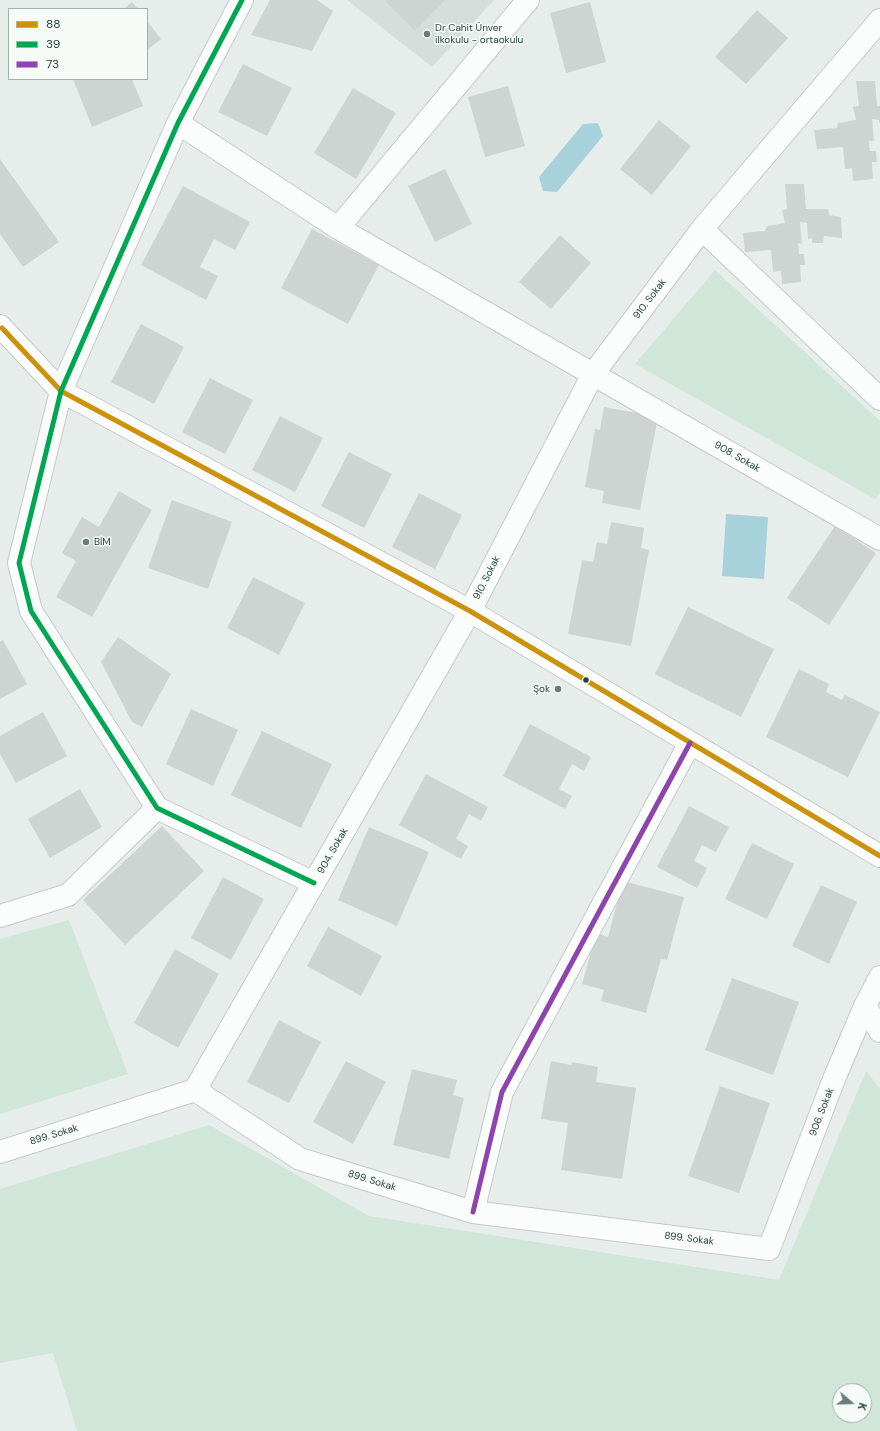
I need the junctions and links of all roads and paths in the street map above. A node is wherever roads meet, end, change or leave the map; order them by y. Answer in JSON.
{"nodes":[{"id":1,"x":242,"y":0,"type":"edge"},
{"id":2,"x":528,"y":0,"type":"edge"},
{"id":3,"x":880,"y":20,"type":"edge"},
{"id":4,"x":178,"y":123,"type":"junction"},
{"id":5,"x":338,"y":228,"type":"junction"},
{"id":6,"x":702,"y":229,"type":"junction"},
{"id":7,"x":0,"y":326,"type":"edge"},
{"id":8,"x":593,"y":374,"type":"junction"},
{"id":9,"x":61,"y":391,"type":"junction"},
{"id":10,"x":880,"y":399,"type":"edge"},
{"id":11,"x":880,"y":539,"type":"edge"},
{"id":12,"x":470,"y":611,"type":"junction"},
{"id":13,"x":690,"y":743,"type":"junction"},
{"id":14,"x":157,"y":808,"type":"junction"},
{"id":15,"x":880,"y":856,"type":"edge"},
{"id":16,"x":314,"y":883,"type":"junction"},
{"id":17,"x":0,"y":916,"type":"edge"},
{"id":18,"x":880,"y":977,"type":"edge"},
{"id":19,"x":865,"y":1006,"type":"junction"},
{"id":20,"x":880,"y":1031,"type":"edge"},
{"id":21,"x":195,"y":1090,"type":"junction"},
{"id":22,"x":0,"y":1152,"type":"edge"},
{"id":23,"x":473,"y":1212,"type":"junction"},
{"id":24,"x":769,"y":1248,"type":"joint"}],
"edges":[{"from":1,"to":4,"type":"street"},
{"from":2,"to":5,"type":"street"},
{"from":3,"to":6,"type":"street","name":"910. Sokak"},
{"from":4,"to":5,"type":"street","name":"908. Sokak"},
{"from":4,"to":9,"type":"street"},
{"from":5,"to":8,"type":"street","name":"908. Sokak"},
{"from":6,"to":8,"type":"street","name":"910. Sokak"},
{"from":6,"to":10,"type":"street"},
{"from":7,"to":9,"type":"street"},
{"from":8,"to":11,"type":"street","name":"908. Sokak"},
{"from":8,"to":12,"type":"street","name":"910. Sokak"},
{"from":9,"to":12,"type":"street"},
{"from":9,"to":14,"type":"street"},
{"from":12,"to":13,"type":"street"},
{"from":12,"to":16,"type":"street","name":"904. Sokak"},
{"from":13,"to":15,"type":"street"},
{"from":13,"to":23,"type":"street"},
{"from":14,"to":16,"type":"street"},
{"from":14,"to":17,"type":"street"},
{"from":16,"to":21,"type":"street","name":"904. Sokak"},
{"from":18,"to":19,"type":"street","name":"906. Sokak"},
{"from":19,"to":20,"type":"street"},
{"from":19,"to":24,"type":"street","name":"906. Sokak"},
{"from":21,"to":22,"type":"street","name":"899. Sokak"},
{"from":21,"to":23,"type":"street","name":"899. Sokak"},
{"from":23,"to":24,"type":"street","name":"899. Sokak"}]}
